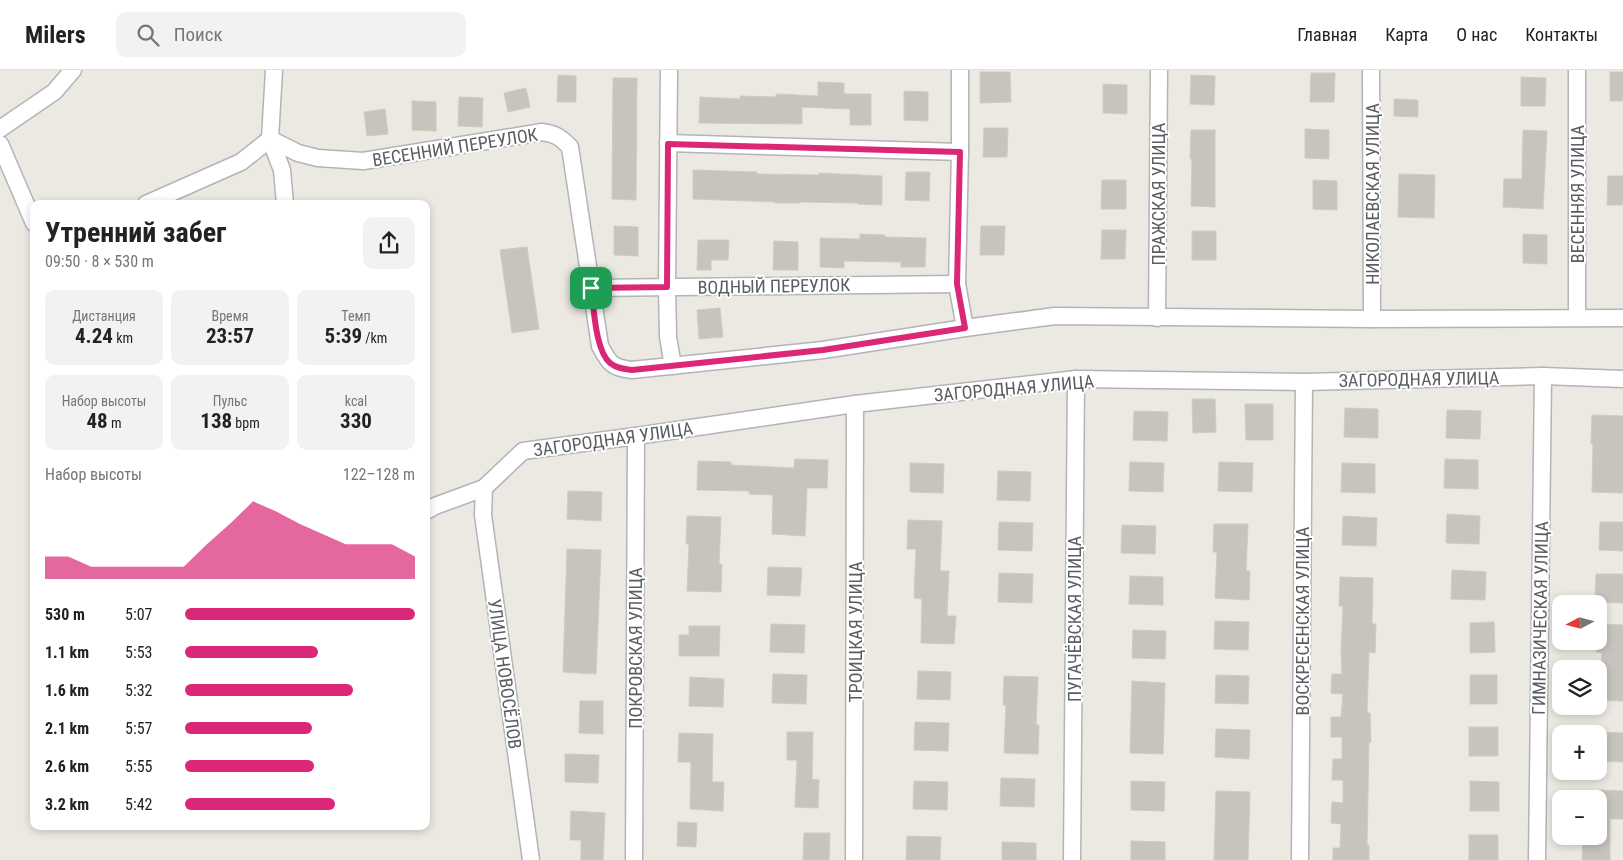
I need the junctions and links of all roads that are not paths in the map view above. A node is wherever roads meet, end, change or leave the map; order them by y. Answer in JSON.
{"nodes":[{"id":1,"x":73,"y":70,"type":"edge"},
{"id":2,"x":274,"y":70,"type":"edge"},
{"id":3,"x":669,"y":70,"type":"edge"},
{"id":4,"x":960,"y":70,"type":"edge"},
{"id":5,"x":1159,"y":70,"type":"edge"},
{"id":6,"x":1371,"y":70,"type":"edge"},
{"id":7,"x":1577,"y":70,"type":"edge"},
{"id":8,"x":0,"y":129,"type":"edge"},
{"id":9,"x":270,"y":139,"type":"junction"},
{"id":10,"x":0,"y":144,"type":"edge"},
{"id":11,"x":668,"y":144,"type":"junction"},
{"id":12,"x":960,"y":152,"type":"junction"},
{"id":13,"x":155,"y":200,"type":"edge"},
{"id":14,"x":286,"y":200,"type":"edge"},
{"id":15,"x":30,"y":214,"type":"edge"},
{"id":16,"x":957,"y":284,"type":"junction"},
{"id":17,"x":667,"y":287,"type":"junction"},
{"id":18,"x":591,"y":288,"type":"junction"},
{"id":19,"x":1157,"y":318,"type":"junction"},
{"id":20,"x":1576,"y":318,"type":"junction"},
{"id":21,"x":1623,"y":318,"type":"edge"},
{"id":22,"x":1372,"y":319,"type":"junction"},
{"id":23,"x":965,"y":328,"type":"junction"},
{"id":24,"x":674,"y":366,"type":"junction"},
{"id":25,"x":1543,"y":376,"type":"junction"},
{"id":26,"x":1076,"y":378,"type":"junction"},
{"id":27,"x":1623,"y":379,"type":"edge"},
{"id":28,"x":1304,"y":382,"type":"junction"},
{"id":29,"x":855,"y":404,"type":"junction"},
{"id":30,"x":636,"y":436,"type":"junction"},
{"id":31,"x":484,"y":488,"type":"junction"},
{"id":32,"x":430,"y":509,"type":"edge"},
{"id":33,"x":531,"y":860,"type":"edge"},
{"id":34,"x":634,"y":860,"type":"edge"},
{"id":35,"x":854,"y":860,"type":"edge"},
{"id":36,"x":1072,"y":860,"type":"edge"},
{"id":37,"x":1300,"y":860,"type":"edge"},
{"id":38,"x":1537,"y":860,"type":"edge"}],
"edges":[{"from":1,"to":8,"type":"street"},
{"from":2,"to":9,"type":"street"},
{"from":3,"to":11,"type":"street"},
{"from":4,"to":12,"type":"street"},
{"from":5,"to":19,"type":"street","name":"ПРАЖСКАЯ УЛИЦА"},
{"from":6,"to":22,"type":"street","name":"НИКОЛАЕВСКАЯ УЛИЦА"},
{"from":7,"to":20,"type":"street","name":"ВЕСЕННЯЯ УЛИЦА"},
{"from":9,"to":13,"type":"street"},
{"from":9,"to":14,"type":"street"},
{"from":9,"to":18,"type":"street","name":"ВЕСЕННИЙ ПЕРЕУЛОК"},
{"from":10,"to":15,"type":"street"},
{"from":11,"to":12,"type":"street"},
{"from":11,"to":17,"type":"street"},
{"from":12,"to":16,"type":"street"},
{"from":16,"to":17,"type":"street","name":"ВОДНЫЙ ПЕРЕУЛОК"},
{"from":16,"to":23,"type":"street"},
{"from":17,"to":18,"type":"street","name":"ВОДНЫЙ ПЕРЕУЛОК"},
{"from":17,"to":24,"type":"street"},
{"from":18,"to":24,"type":"street","name":"ВЕСЕННИЙ ПЕРЕУЛОК"},
{"from":19,"to":22,"type":"street"},
{"from":19,"to":23,"type":"street"},
{"from":20,"to":21,"type":"street"},
{"from":20,"to":22,"type":"street"},
{"from":23,"to":24,"type":"street"},
{"from":25,"to":27,"type":"street","name":"ЗАГОРОДНАЯ УЛИЦА"},
{"from":25,"to":28,"type":"street","name":"ЗАГОРОДНАЯ УЛИЦА"},
{"from":25,"to":38,"type":"street","name":"ГИМНАЗИЧЕСКАЯ УЛИЦА"},
{"from":26,"to":28,"type":"street","name":"ЗАГОРОДНАЯ УЛИЦА"},
{"from":26,"to":29,"type":"street","name":"ЗАГОРОДНАЯ УЛИЦА"},
{"from":26,"to":36,"type":"street","name":"ПУГАЧЁВСКАЯ УЛИЦА"},
{"from":28,"to":37,"type":"street","name":"ВОСКРЕСЕНСКАЯ УЛИЦА"},
{"from":29,"to":30,"type":"street","name":"ЗАГОРОДНАЯ УЛИЦА"},
{"from":29,"to":35,"type":"street","name":"ТРОИЦКАЯ УЛИЦА"},
{"from":30,"to":31,"type":"street","name":"ЗАГОРОДНАЯ УЛИЦА"},
{"from":30,"to":34,"type":"street","name":"ПОКРОВСКАЯ УЛИЦА"},
{"from":31,"to":32,"type":"street"},
{"from":31,"to":33,"type":"street","name":"УЛИЦА НОВОСЁЛОВ"}]}
